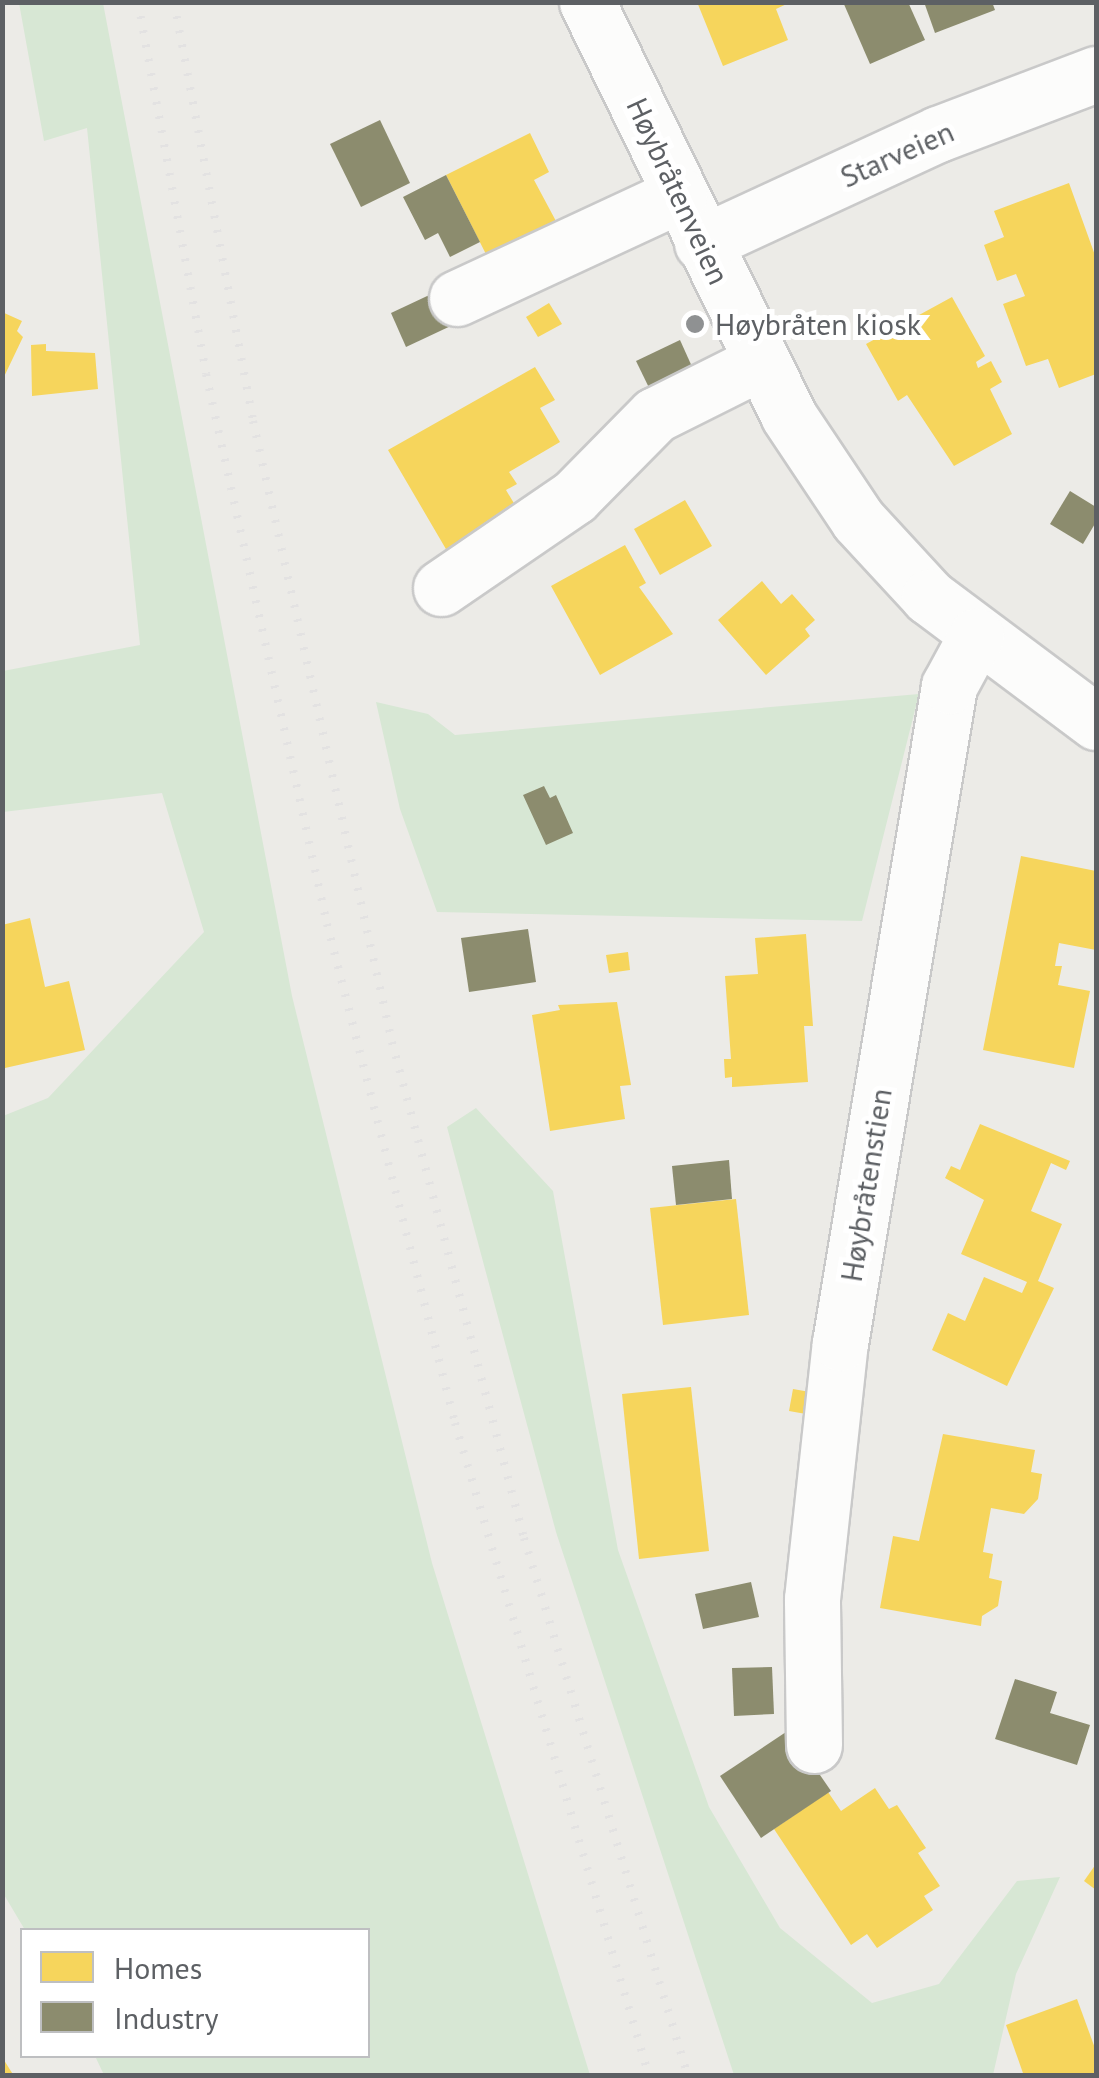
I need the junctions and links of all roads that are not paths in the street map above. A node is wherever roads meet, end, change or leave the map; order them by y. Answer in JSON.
{"nodes":[{"id":1,"x":587,"y":2,"type":"edge"},
{"id":2,"x":1096,"y":74,"type":"edge"},
{"id":3,"x":679,"y":195,"type":"junction"},
{"id":4,"x":702,"y":243,"type":"junction"},
{"id":5,"x":456,"y":298,"type":"dead end"},
{"id":6,"x":760,"y":362,"type":"junction"},
{"id":7,"x":441,"y":588,"type":"dead end"},
{"id":8,"x":976,"y":636,"type":"junction"},
{"id":9,"x":1096,"y":722,"type":"edge"},
{"id":10,"x":814,"y":1744,"type":"dead end"}],
"edges":[{"from":1,"to":3,"type":"street","name":"Høybråtenveien"},
{"from":2,"to":4,"type":"street","name":"Starveien"},
{"from":3,"to":4,"type":"street","name":"Høybråtenveien"},
{"from":3,"to":5,"type":"street"},
{"from":4,"to":6,"type":"street","name":"Høybråtenveien"},
{"from":6,"to":7,"type":"street"},
{"from":6,"to":8,"type":"street","name":"Høybråtenveien"},
{"from":8,"to":9,"type":"street","name":"Høybråtenveien"},
{"from":8,"to":10,"type":"street","name":"Høybråtenstien"}]}
